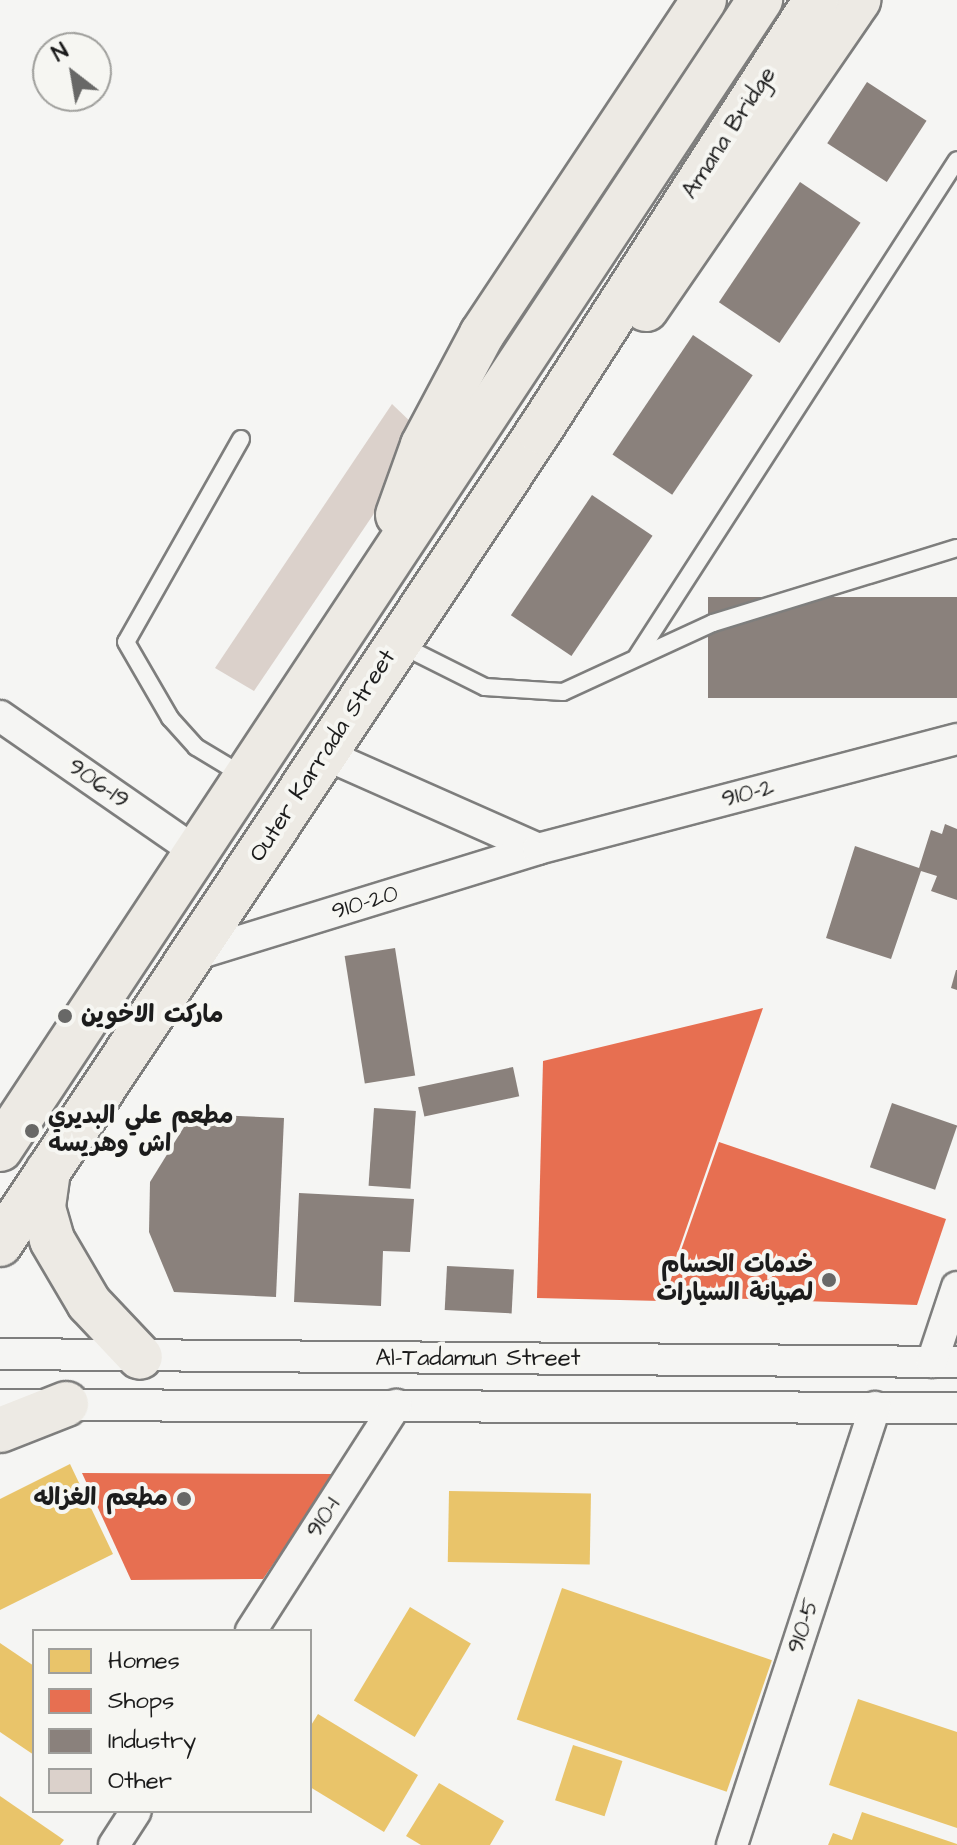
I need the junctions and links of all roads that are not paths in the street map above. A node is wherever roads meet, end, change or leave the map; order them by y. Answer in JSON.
{"nodes":[{"id":1,"x":704,"y":0,"type":"edge"},
{"id":2,"x":760,"y":0,"type":"edge"},
{"id":3,"x":816,"y":0,"type":"edge"},
{"id":4,"x":858,"y":0,"type":"edge"},
{"id":5,"x":957,"y":160,"type":"edge"},
{"id":6,"x":642,"y":267,"type":"joint"},
{"id":7,"x":539,"y":431,"type":"junction"},
{"id":8,"x":241,"y":439,"type":"dead end"},
{"id":9,"x":957,"y":548,"type":"edge"},
{"id":10,"x":385,"y":564,"type":"junction"},
{"id":11,"x":397,"y":643,"type":"junction"},
{"id":12,"x":636,"y":658,"type":"junction"},
{"id":13,"x":0,"y":716,"type":"edge"},
{"id":14,"x":957,"y":739,"type":"edge"},
{"id":15,"x":324,"y":754,"type":"junction"},
{"id":16,"x":245,"y":777,"type":"junction"},
{"id":17,"x":538,"y":849,"type":"junction"},
{"id":18,"x":195,"y":851,"type":"junction"},
{"id":19,"x":191,"y":956,"type":"junction"},
{"id":20,"x":0,"y":1149,"type":"edge"},
{"id":21,"x":48,"y":1171,"type":"junction"},
{"id":22,"x":0,"y":1244,"type":"edge"},
{"id":23,"x":957,"y":1287,"type":"edge"},
{"id":24,"x":0,"y":1354,"type":"edge"},
{"id":25,"x":140,"y":1357,"type":"junction"},
{"id":26,"x":945,"y":1362,"type":"edge"},
{"id":27,"x":66,"y":1404,"type":"junction"},
{"id":28,"x":0,"y":1405,"type":"edge"},
{"id":29,"x":396,"y":1405,"type":"junction"},
{"id":30,"x":875,"y":1407,"type":"junction"},
{"id":31,"x":957,"y":1408,"type":"edge"},
{"id":32,"x":0,"y":1430,"type":"edge"},
{"id":33,"x":252,"y":1629,"type":"edge"},
{"id":34,"x":135,"y":1813,"type":"edge"},
{"id":35,"x":114,"y":1845,"type":"edge"},
{"id":36,"x":732,"y":1845,"type":"edge"}],
"edges":[{"from":1,"to":10,"type":"main road"},
{"from":2,"to":10,"type":"main road","name":"Amana Bridge"},
{"from":3,"to":6,"type":"main road","name":"Amana Bridge"},
{"from":4,"to":7,"type":"main road"},
{"from":5,"to":12,"type":"lane"},
{"from":6,"to":7,"type":"main road","name":"Outer Karrada Street"},
{"from":7,"to":11,"type":"main road","name":"Outer Karrada Street"},
{"from":8,"to":16,"type":"lane"},
{"from":9,"to":12,"type":"lane"},
{"from":10,"to":16,"type":"main road"},
{"from":11,"to":12,"type":"lane"},
{"from":11,"to":15,"type":"main road","name":"Outer Karrada Street"},
{"from":13,"to":18,"type":"street","name":"906-19"},
{"from":14,"to":17,"type":"street","name":"910-2"},
{"from":15,"to":17,"type":"street"},
{"from":15,"to":19,"type":"main road","name":"Outer Karrada Street"},
{"from":16,"to":18,"type":"main road"},
{"from":17,"to":19,"type":"street","name":"910-20"},
{"from":18,"to":20,"type":"main road"},
{"from":19,"to":21,"type":"main road","name":"Outer Karrada Street"},
{"from":21,"to":22,"type":"main road","name":"Outer Karrada Street"},
{"from":21,"to":25,"type":"main road"},
{"from":23,"to":26,"type":"street"},
{"from":24,"to":25,"type":"street","name":"Al-Tadamun Street"},
{"from":25,"to":26,"type":"street","name":"Al-Tadamun Street"},
{"from":27,"to":28,"type":"street","name":"Al-Tadamun Street"},
{"from":27,"to":29,"type":"street","name":"Al-Tadamun Street"},
{"from":27,"to":32,"type":"main road"},
{"from":29,"to":30,"type":"street","name":"Al-Tadamun Street"},
{"from":29,"to":33,"type":"street","name":"910-1"},
{"from":30,"to":31,"type":"street","name":"Al-Tadamun Street"},
{"from":30,"to":36,"type":"street","name":"910-5"},
{"from":34,"to":35,"type":"street"}]}
